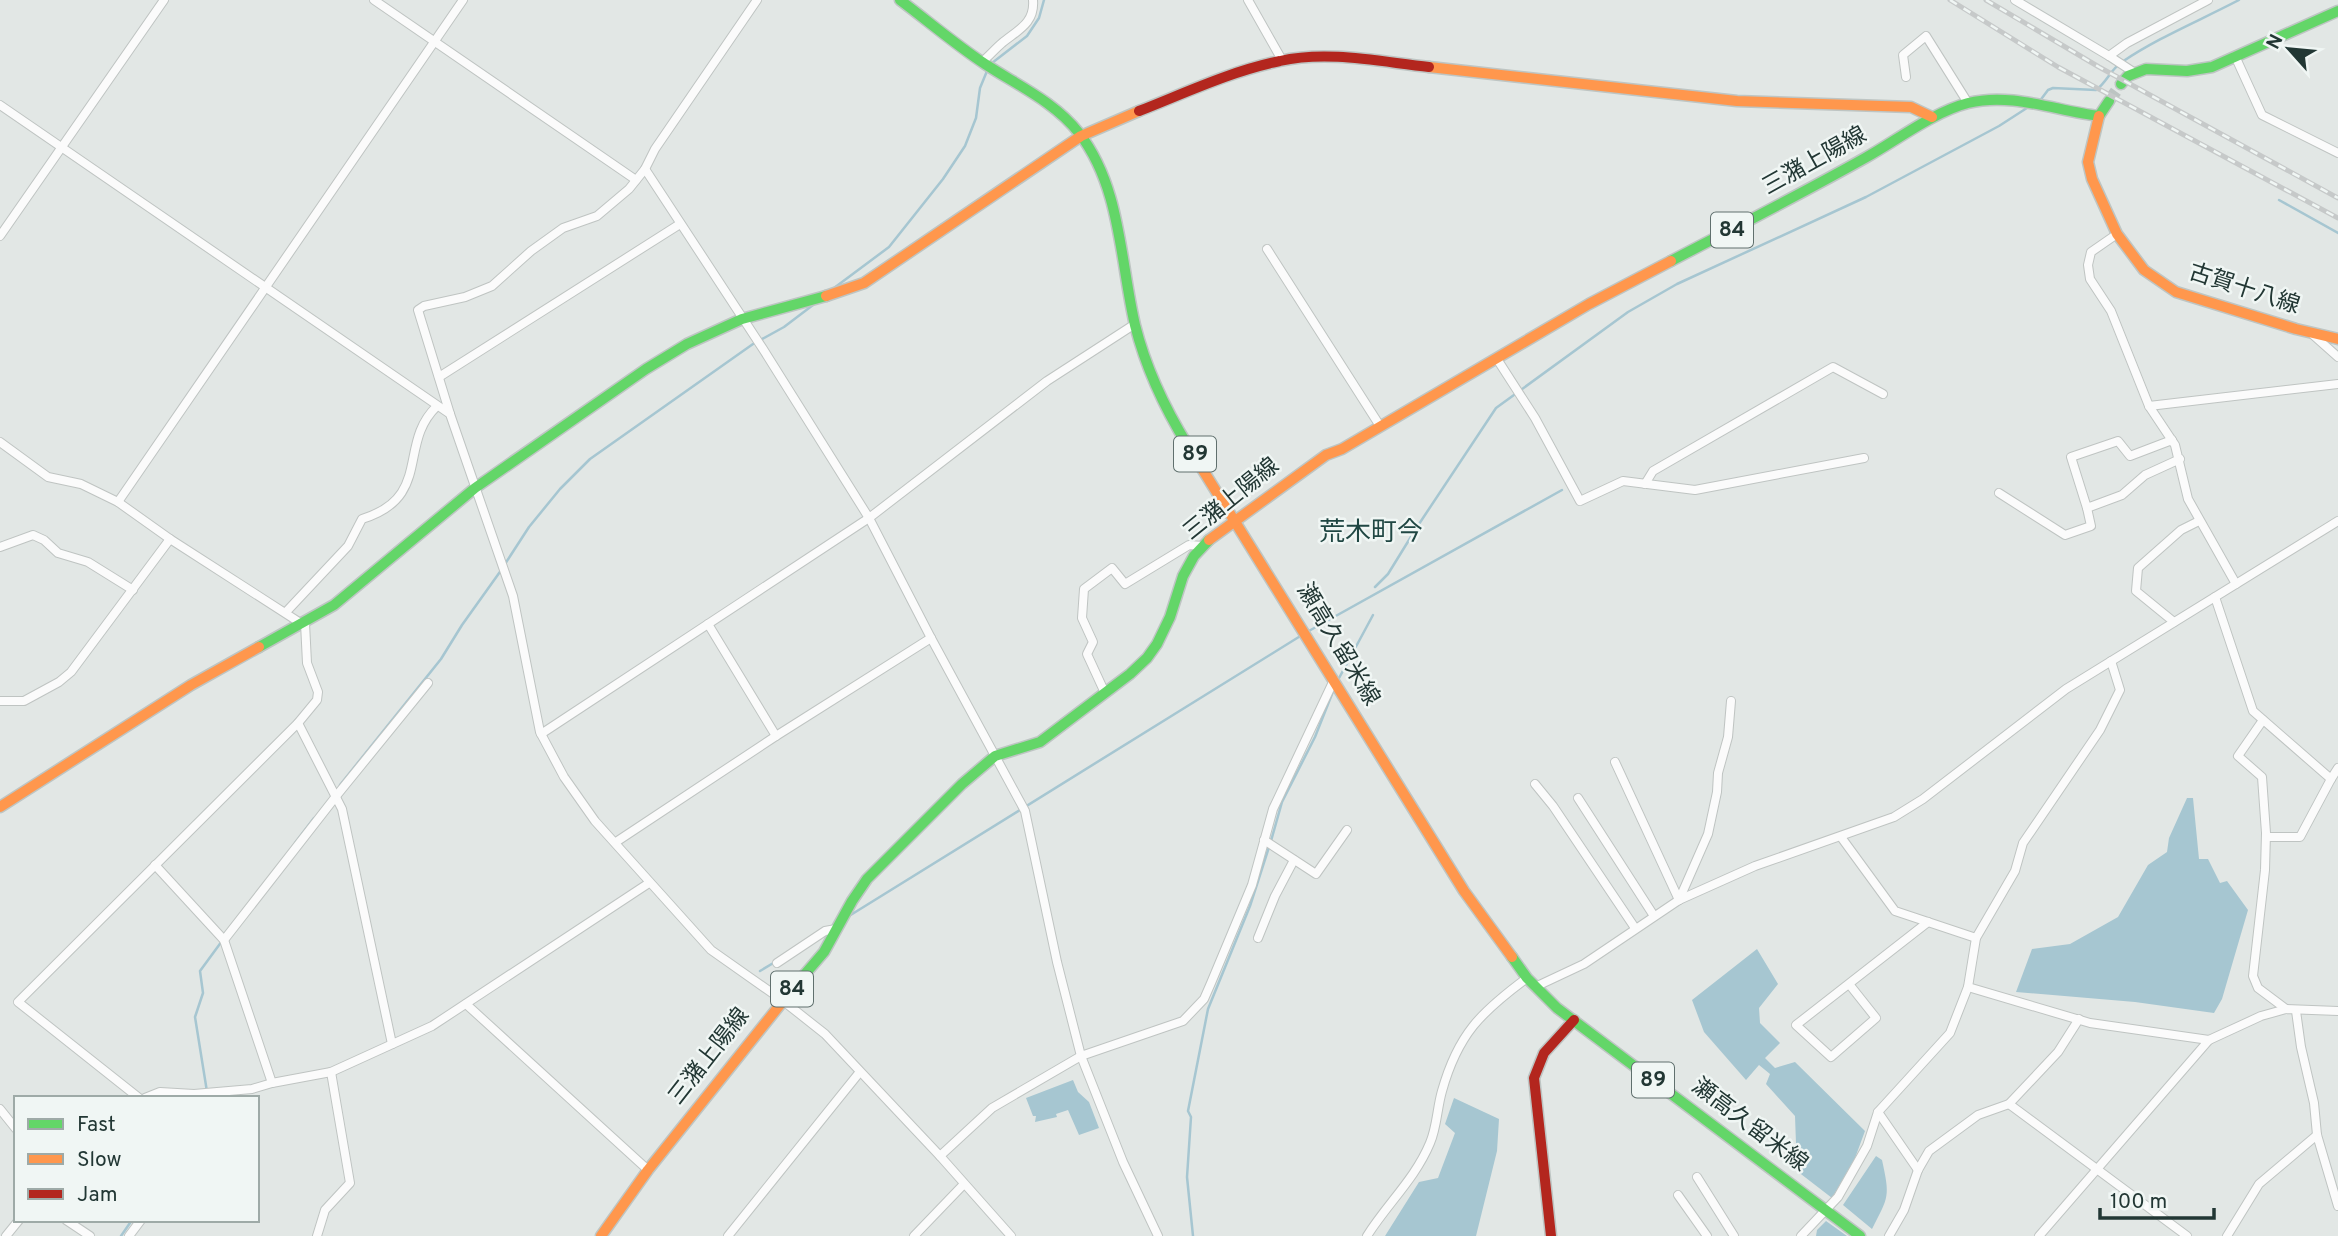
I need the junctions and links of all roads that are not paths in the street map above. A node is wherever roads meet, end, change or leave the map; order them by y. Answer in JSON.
{"nodes":[{"id":1,"x":164,"y":0,"type":"edge"},
{"id":2,"x":374,"y":0,"type":"edge"},
{"id":3,"x":463,"y":0,"type":"edge"},
{"id":4,"x":757,"y":0,"type":"edge"},
{"id":5,"x":900,"y":0,"type":"edge"},
{"id":6,"x":1033,"y":0,"type":"edge"},
{"id":7,"x":1249,"y":0,"type":"edge"},
{"id":8,"x":2015,"y":0,"type":"edge"},
{"id":9,"x":2208,"y":0,"type":"edge"},
{"id":10,"x":2338,"y":11,"type":"edge"},
{"id":11,"x":434,"y":42,"type":"junction"},
{"id":12,"x":2109,"y":56,"type":"junction"},
{"id":13,"x":2235,"y":56,"type":"junction"},
{"id":14,"x":1282,"y":60,"type":"junction"},
{"id":15,"x":982,"y":62,"type":"junction"},
{"id":16,"x":2135,"y":73,"type":"junction"},
{"id":17,"x":1906,"y":77,"type":"dead end"},
{"id":18,"x":2120,"y":84,"type":"tunnel mouth"},
{"id":19,"x":2109,"y":101,"type":"tunnel mouth"},
{"id":20,"x":1968,"y":103,"type":"junction"},
{"id":21,"x":0,"y":105,"type":"edge"},
{"id":22,"x":2099,"y":116,"type":"junction"},
{"id":23,"x":1932,"y":117,"type":"junction"},
{"id":24,"x":1081,"y":136,"type":"junction"},
{"id":25,"x":60,"y":147,"type":"junction"},
{"id":26,"x":2338,"y":153,"type":"edge"},
{"id":27,"x":645,"y":169,"type":"junction"},
{"id":28,"x":636,"y":180,"type":"junction"},
{"id":29,"x":680,"y":223,"type":"junction"},
{"id":30,"x":2117,"y":234,"type":"junction"},
{"id":31,"x":0,"y":236,"type":"edge"},
{"id":32,"x":1267,"y":249,"type":"dead end"},
{"id":33,"x":265,"y":286,"type":"junction"},
{"id":34,"x":743,"y":319,"type":"junction"},
{"id":35,"x":1135,"y":324,"type":"junction"},
{"id":36,"x":2311,"y":333,"type":"junction"},
{"id":37,"x":2338,"y":339,"type":"edge"},
{"id":38,"x":2338,"y":357,"type":"edge"},
{"id":39,"x":1497,"y":359,"type":"junction"},
{"id":40,"x":439,"y":377,"type":"junction"},
{"id":41,"x":2338,"y":384,"type":"edge"},
{"id":42,"x":1883,"y":394,"type":"dead end"},
{"id":43,"x":437,"y":406,"type":"junction"},
{"id":44,"x":2149,"y":406,"type":"junction"},
{"id":45,"x":450,"y":414,"type":"junction"},
{"id":46,"x":1380,"y":426,"type":"junction"},
{"id":47,"x":2172,"y":440,"type":"junction"},
{"id":48,"x":0,"y":442,"type":"edge"},
{"id":49,"x":1864,"y":458,"type":"dead end"},
{"id":50,"x":2180,"y":459,"type":"junction"},
{"id":51,"x":1646,"y":484,"type":"junction"},
{"id":52,"x":475,"y":488,"type":"junction"},
{"id":53,"x":1999,"y":493,"type":"dead end"},
{"id":54,"x":118,"y":502,"type":"junction"},
{"id":55,"x":2087,"y":508,"type":"junction"},
{"id":56,"x":869,"y":518,"type":"junction"},
{"id":57,"x":1235,"y":519,"type":"junction"},
{"id":58,"x":2199,"y":522,"type":"junction"},
{"id":59,"x":2338,"y":522,"type":"edge"},
{"id":60,"x":170,"y":539,"type":"junction"},
{"id":61,"x":0,"y":547,"type":"edge"},
{"id":62,"x":1203,"y":547,"type":"junction"},
{"id":63,"x":2236,"y":584,"type":"junction"},
{"id":64,"x":133,"y":590,"type":"junction"},
{"id":65,"x":2215,"y":597,"type":"junction"},
{"id":66,"x":286,"y":612,"type":"junction"},
{"id":67,"x":2174,"y":622,"type":"junction"},
{"id":68,"x":304,"y":624,"type":"junction"},
{"id":69,"x":708,"y":624,"type":"junction"},
{"id":70,"x":931,"y":638,"type":"junction"},
{"id":71,"x":2111,"y":661,"type":"junction"},
{"id":72,"x":1334,"y":680,"type":"junction"},
{"id":73,"x":428,"y":683,"type":"dead end"},
{"id":74,"x":1105,"y":693,"type":"junction"},
{"id":75,"x":0,"y":701,"type":"edge"},
{"id":76,"x":1731,"y":701,"type":"dead end"},
{"id":77,"x":2263,"y":720,"type":"junction"},
{"id":78,"x":298,"y":723,"type":"junction"},
{"id":79,"x":541,"y":734,"type":"junction"},
{"id":80,"x":776,"y":736,"type":"junction"},
{"id":81,"x":995,"y":756,"type":"junction"},
{"id":82,"x":1615,"y":762,"type":"dead end"},
{"id":83,"x":2338,"y":768,"type":"edge"},
{"id":84,"x":2331,"y":779,"type":"junction"},
{"id":85,"x":1535,"y":784,"type":"dead end"},
{"id":86,"x":337,"y":795,"type":"junction"},
{"id":87,"x":1578,"y":798,"type":"dead end"},
{"id":88,"x":0,"y":807,"type":"edge"},
{"id":89,"x":1347,"y":830,"type":"dead end"},
{"id":90,"x":1841,"y":837,"type":"junction"},
{"id":91,"x":2266,"y":837,"type":"junction"},
{"id":92,"x":1264,"y":841,"type":"junction"},
{"id":93,"x":616,"y":842,"type":"junction"},
{"id":94,"x":1294,"y":860,"type":"junction"},
{"id":95,"x":155,"y":866,"type":"junction"},
{"id":96,"x":649,"y":883,"type":"junction"},
{"id":97,"x":1679,"y":900,"type":"junction"},
{"id":98,"x":1654,"y":916,"type":"junction"},
{"id":99,"x":1928,"y":922,"type":"junction"},
{"id":100,"x":1635,"y":928,"type":"junction"},
{"id":101,"x":836,"y":929,"type":"junction"},
{"id":102,"x":1258,"y":938,"type":"dead end"},
{"id":103,"x":1976,"y":938,"type":"junction"},
{"id":104,"x":224,"y":940,"type":"junction"},
{"id":105,"x":777,"y":963,"type":"dead end"},
{"id":106,"x":1531,"y":983,"type":"junction"},
{"id":107,"x":1849,"y":984,"type":"junction"},
{"id":108,"x":1968,"y":987,"type":"junction"},
{"id":109,"x":782,"y":1000,"type":"junction"},
{"id":110,"x":466,"y":1004,"type":"junction"},
{"id":111,"x":2286,"y":1009,"type":"junction"},
{"id":112,"x":2296,"y":1011,"type":"junction"},
{"id":113,"x":2338,"y":1011,"type":"edge"},
{"id":114,"x":2079,"y":1019,"type":"junction"},
{"id":115,"x":1574,"y":1020,"type":"junction"},
{"id":116,"x":2209,"y":1040,"type":"junction"},
{"id":117,"x":392,"y":1044,"type":"junction"},
{"id":118,"x":1081,"y":1056,"type":"junction"},
{"id":119,"x":331,"y":1072,"type":"junction"},
{"id":120,"x":859,"y":1073,"type":"junction"},
{"id":121,"x":272,"y":1083,"type":"junction"},
{"id":122,"x":136,"y":1096,"type":"edge"},
{"id":123,"x":151,"y":1096,"type":"edge"},
{"id":124,"x":2008,"y":1104,"type":"junction"},
{"id":125,"x":0,"y":1109,"type":"edge"},
{"id":126,"x":1878,"y":1112,"type":"junction"},
{"id":127,"x":14,"y":1126,"type":"edge"},
{"id":128,"x":2317,"y":1135,"type":"junction"},
{"id":129,"x":940,"y":1156,"type":"junction"},
{"id":130,"x":2097,"y":1168,"type":"junction"},
{"id":131,"x":648,"y":1170,"type":"junction"},
{"id":132,"x":1919,"y":1170,"type":"junction"},
{"id":133,"x":1697,"y":1177,"type":"dead end"},
{"id":134,"x":964,"y":1184,"type":"junction"},
{"id":135,"x":1678,"y":1195,"type":"dead end"},
{"id":136,"x":2338,"y":1206,"type":"edge"},
{"id":137,"x":1825,"y":1209,"type":"junction"},
{"id":138,"x":17,"y":1222,"type":"edge"},
{"id":139,"x":69,"y":1222,"type":"edge"},
{"id":140,"x":6,"y":1236,"type":"edge"},
{"id":141,"x":90,"y":1236,"type":"edge"},
{"id":142,"x":317,"y":1236,"type":"edge"},
{"id":143,"x":601,"y":1236,"type":"edge"},
{"id":144,"x":728,"y":1236,"type":"edge"},
{"id":145,"x":914,"y":1236,"type":"edge"},
{"id":146,"x":1011,"y":1236,"type":"edge"},
{"id":147,"x":1158,"y":1236,"type":"edge"},
{"id":148,"x":1367,"y":1236,"type":"edge"},
{"id":149,"x":1551,"y":1236,"type":"edge"},
{"id":150,"x":1707,"y":1236,"type":"edge"},
{"id":151,"x":1734,"y":1236,"type":"edge"},
{"id":152,"x":1801,"y":1236,"type":"edge"},
{"id":153,"x":1860,"y":1236,"type":"edge"},
{"id":154,"x":1889,"y":1236,"type":"edge"},
{"id":155,"x":2039,"y":1236,"type":"edge"},
{"id":156,"x":2187,"y":1236,"type":"edge"},
{"id":157,"x":2227,"y":1236,"type":"edge"}],
"edges":[{"from":1,"to":25,"type":"street"},
{"from":2,"to":11,"type":"street"},
{"from":3,"to":11,"type":"street"},
{"from":4,"to":27,"type":"street"},
{"from":5,"to":15,"type":"main road","name":"瀬高久留米線","number":"89"},
{"from":6,"to":15,"type":"street"},
{"from":7,"to":14,"type":"street"},
{"from":8,"to":12,"type":"street"},
{"from":9,"to":12,"type":"street"},
{"from":10,"to":13,"type":"main road"},
{"from":11,"to":28,"type":"street"},
{"from":11,"to":33,"type":"street"},
{"from":12,"to":16,"type":"street"},
{"from":13,"to":16,"type":"main road"},
{"from":13,"to":26,"type":"street"},
{"from":14,"to":23,"type":"main road"},
{"from":14,"to":24,"type":"main road"},
{"from":15,"to":24,"type":"main road","name":"瀬高久留米線","number":"89"},
{"from":16,"to":18,"type":"main road"},
{"from":17,"to":20,"type":"street"},
{"from":19,"to":22,"type":"main road"},
{"from":20,"to":22,"type":"main road","name":"三潴上陽線","number":"84"},
{"from":20,"to":23,"type":"main road","name":"三潴上陽線","number":"84"},
{"from":21,"to":25,"type":"street"},
{"from":22,"to":30,"type":"main road","name":"古賀十八線"},
{"from":23,"to":39,"type":"main road","name":"三潴上陽線","number":"84"},
{"from":24,"to":34,"type":"main road"},
{"from":24,"to":35,"type":"main road","name":"瀬高久留米線","number":"89"},
{"from":25,"to":31,"type":"street"},
{"from":25,"to":33,"type":"street"},
{"from":27,"to":28,"type":"street"},
{"from":27,"to":29,"type":"street"},
{"from":28,"to":40,"type":"street"},
{"from":29,"to":34,"type":"street"},
{"from":29,"to":40,"type":"street"},
{"from":30,"to":36,"type":"main road","name":"古賀十八線"},
{"from":30,"to":44,"type":"street"},
{"from":32,"to":46,"type":"street"},
{"from":33,"to":43,"type":"street"},
{"from":33,"to":54,"type":"street"},
{"from":34,"to":52,"type":"main road"},
{"from":34,"to":56,"type":"street"},
{"from":35,"to":56,"type":"street"},
{"from":35,"to":57,"type":"main road","name":"瀬高久留米線","number":"89"},
{"from":36,"to":37,"type":"main road","name":"古賀十八線"},
{"from":36,"to":38,"type":"street"},
{"from":39,"to":46,"type":"main road","name":"三潴上陽線","number":"84"},
{"from":39,"to":51,"type":"street"},
{"from":40,"to":45,"type":"street"},
{"from":41,"to":44,"type":"street"},
{"from":42,"to":51,"type":"street"},
{"from":43,"to":45,"type":"street"},
{"from":43,"to":66,"type":"street"},
{"from":44,"to":47,"type":"street"},
{"from":45,"to":52,"type":"street"},
{"from":46,"to":57,"type":"main road","name":"三潴上陽線","number":"84"},
{"from":47,"to":50,"type":"street"},
{"from":47,"to":55,"type":"street"},
{"from":48,"to":54,"type":"street"},
{"from":49,"to":51,"type":"street"},
{"from":50,"to":55,"type":"street"},
{"from":50,"to":58,"type":"street"},
{"from":52,"to":68,"type":"main road"},
{"from":52,"to":79,"type":"street"},
{"from":53,"to":55,"type":"street"},
{"from":54,"to":60,"type":"street"},
{"from":56,"to":69,"type":"street"},
{"from":56,"to":70,"type":"street"},
{"from":57,"to":62,"type":"main road","name":"三潴上陽線","number":"84"},
{"from":57,"to":72,"type":"main road","name":"瀬高久留米線","number":"89"},
{"from":58,"to":63,"type":"street"},
{"from":58,"to":67,"type":"street"},
{"from":59,"to":63,"type":"street"},
{"from":60,"to":64,"type":"street"},
{"from":60,"to":66,"type":"street"},
{"from":61,"to":64,"type":"street"},
{"from":62,"to":74,"type":"main road","name":"三潴上陽線","number":"84"},
{"from":62,"to":74,"type":"street"},
{"from":63,"to":65,"type":"street"},
{"from":64,"to":75,"type":"street"},
{"from":65,"to":67,"type":"street"},
{"from":65,"to":77,"type":"street"},
{"from":66,"to":68,"type":"street"},
{"from":67,"to":71,"type":"street"},
{"from":68,"to":78,"type":"street"},
{"from":68,"to":88,"type":"main road"},
{"from":69,"to":79,"type":"street"},
{"from":69,"to":80,"type":"street"},
{"from":70,"to":80,"type":"street"},
{"from":70,"to":81,"type":"street"},
{"from":71,"to":90,"type":"street"},
{"from":71,"to":103,"type":"street"},
{"from":72,"to":92,"type":"street"},
{"from":72,"to":106,"type":"main road","name":"瀬高久留米線","number":"89"},
{"from":73,"to":86,"type":"street"},
{"from":74,"to":81,"type":"main road","name":"三潴上陽線","number":"84"},
{"from":76,"to":97,"type":"street"},
{"from":77,"to":84,"type":"street"},
{"from":77,"to":91,"type":"street"},
{"from":78,"to":86,"type":"street"},
{"from":78,"to":95,"type":"street"},
{"from":79,"to":93,"type":"street"},
{"from":80,"to":93,"type":"street"},
{"from":81,"to":101,"type":"main road","name":"三潴上陽線","number":"84"},
{"from":81,"to":118,"type":"street"},
{"from":82,"to":97,"type":"street"},
{"from":83,"to":84,"type":"street"},
{"from":84,"to":91,"type":"street"},
{"from":85,"to":100,"type":"street"},
{"from":86,"to":104,"type":"street"},
{"from":86,"to":117,"type":"street"},
{"from":87,"to":98,"type":"street"},
{"from":89,"to":94,"type":"street"},
{"from":90,"to":97,"type":"street"},
{"from":90,"to":99,"type":"street"},
{"from":91,"to":111,"type":"street"},
{"from":92,"to":94,"type":"street"},
{"from":92,"to":118,"type":"street"},
{"from":93,"to":96,"type":"street"},
{"from":94,"to":102,"type":"street"},
{"from":95,"to":104,"type":"street"},
{"from":95,"to":122,"type":"street"},
{"from":96,"to":109,"type":"street"},
{"from":96,"to":110,"type":"street"},
{"from":97,"to":98,"type":"street"},
{"from":98,"to":100,"type":"street"},
{"from":99,"to":103,"type":"street"},
{"from":99,"to":107,"type":"street"},
{"from":100,"to":106,"type":"street"},
{"from":101,"to":105,"type":"street"},
{"from":101,"to":109,"type":"main road","name":"三潴上陽線","number":"84"},
{"from":103,"to":108,"type":"street"},
{"from":104,"to":121,"type":"street"},
{"from":106,"to":115,"type":"main road","name":"瀬高久留米線","number":"89"},
{"from":106,"to":148,"type":"street"},
{"from":107,"to":107,"type":"street"},
{"from":108,"to":114,"type":"street"},
{"from":108,"to":126,"type":"street"},
{"from":109,"to":120,"type":"street"},
{"from":109,"to":131,"type":"main road","name":"三潴上陽線","number":"84"},
{"from":110,"to":117,"type":"street"},
{"from":110,"to":131,"type":"street"},
{"from":111,"to":112,"type":"street"},
{"from":111,"to":116,"type":"street"},
{"from":112,"to":113,"type":"street"},
{"from":112,"to":128,"type":"street"},
{"from":114,"to":116,"type":"street"},
{"from":114,"to":124,"type":"street"},
{"from":115,"to":137,"type":"main road","name":"瀬高久留米線","number":"89"},
{"from":115,"to":149,"type":"main road"},
{"from":116,"to":130,"type":"street"},
{"from":117,"to":119,"type":"street"},
{"from":118,"to":129,"type":"street"},
{"from":118,"to":147,"type":"street"},
{"from":119,"to":121,"type":"street"},
{"from":119,"to":142,"type":"street"},
{"from":120,"to":129,"type":"street"},
{"from":120,"to":144,"type":"street"},
{"from":121,"to":123,"type":"street"},
{"from":124,"to":130,"type":"street"},
{"from":124,"to":132,"type":"street"},
{"from":125,"to":127,"type":"street"},
{"from":126,"to":132,"type":"street"},
{"from":126,"to":137,"type":"street"},
{"from":128,"to":136,"type":"street"},
{"from":128,"to":157,"type":"street"},
{"from":129,"to":134,"type":"street"},
{"from":130,"to":155,"type":"street"},
{"from":130,"to":156,"type":"street"},
{"from":131,"to":143,"type":"main road","name":"三潴上陽線","number":"84"},
{"from":132,"to":154,"type":"street"},
{"from":133,"to":151,"type":"street"},
{"from":134,"to":145,"type":"street"},
{"from":134,"to":146,"type":"street"},
{"from":135,"to":150,"type":"street"},
{"from":137,"to":152,"type":"street"},
{"from":137,"to":153,"type":"main road","name":"瀬高久留米線","number":"89"},
{"from":138,"to":140,"type":"street"},
{"from":139,"to":141,"type":"street"}]}
